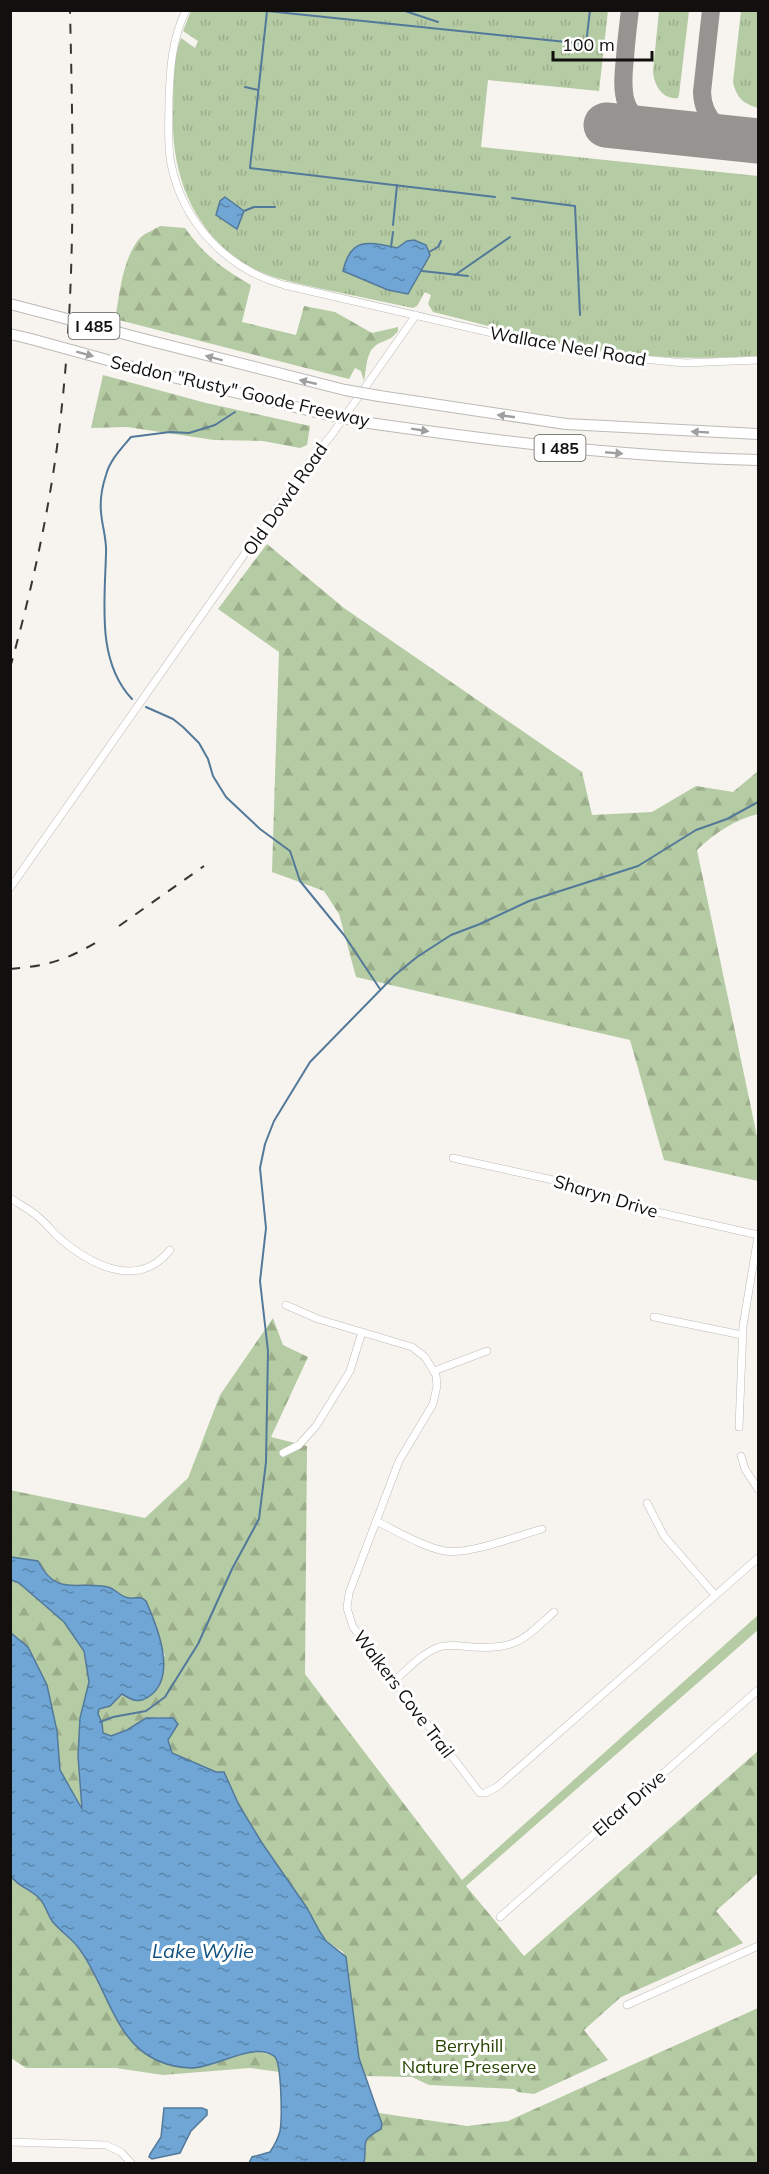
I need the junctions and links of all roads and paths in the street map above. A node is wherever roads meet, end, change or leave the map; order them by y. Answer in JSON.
{"nodes":[{"id":1,"x":186,"y":10,"type":"edge"},
{"id":2,"x":10,"y":304,"type":"edge"},
{"id":3,"x":416,"y":315,"type":"junction"},
{"id":4,"x":10,"y":334,"type":"edge"},
{"id":5,"x":759,"y":360,"type":"edge"},
{"id":6,"x":759,"y":434,"type":"edge"},
{"id":7,"x":759,"y":460,"type":"edge"},
{"id":8,"x":10,"y":888,"type":"edge"},
{"id":9,"x":453,"y":1158,"type":"dead end"},
{"id":10,"x":10,"y":1198,"type":"edge"},
{"id":11,"x":759,"y":1236,"type":"edge"},
{"id":12,"x":170,"y":1251,"type":"dead end"},
{"id":13,"x":286,"y":1305,"type":"dead end"},
{"id":14,"x":654,"y":1317,"type":"dead end"},
{"id":15,"x":362,"y":1332,"type":"junction"},
{"id":16,"x":742,"y":1335,"type":"junction"},
{"id":17,"x":487,"y":1351,"type":"dead end"},
{"id":18,"x":434,"y":1371,"type":"junction"},
{"id":19,"x":739,"y":1426,"type":"dead end"},
{"id":20,"x":284,"y":1454,"type":"dead end"},
{"id":21,"x":741,"y":1456,"type":"dead end"},
{"id":22,"x":759,"y":1489,"type":"edge"},
{"id":23,"x":647,"y":1503,"type":"dead end"},
{"id":24,"x":376,"y":1521,"type":"junction"},
{"id":25,"x":542,"y":1529,"type":"dead end"},
{"id":26,"x":759,"y":1557,"type":"edge"},
{"id":27,"x":715,"y":1595,"type":"junction"},
{"id":28,"x":554,"y":1612,"type":"dead end"},
{"id":29,"x":394,"y":1681,"type":"junction"},
{"id":30,"x":759,"y":1690,"type":"edge"},
{"id":31,"x":500,"y":1917,"type":"dead end"},
{"id":32,"x":759,"y":1946,"type":"edge"},
{"id":33,"x":627,"y":2006,"type":"dead end"},
{"id":34,"x":10,"y":2142,"type":"edge"},
{"id":35,"x":132,"y":2163,"type":"edge"}],
"edges":[{"from":1,"to":3,"type":"street"},
{"from":6,"to":2,"type":"highway","name":"Seddon \"Rusty\" Goode Freeway","number":"I 485","one_way":true,"bridge":true},
{"from":3,"to":5,"type":"street","name":"Wallace Neel Road"},
{"from":3,"to":8,"type":"street","name":"Old Dowd Road"},
{"from":4,"to":7,"type":"highway","name":"Seddon \"Rusty\" Goode Freeway","number":"I 485","one_way":true,"bridge":true},
{"from":9,"to":11,"type":"street","name":"Sharyn Drive"},
{"from":10,"to":12,"type":"street"},
{"from":11,"to":16,"type":"street"},
{"from":13,"to":15,"type":"street"},
{"from":14,"to":16,"type":"street"},
{"from":15,"to":18,"type":"street"},
{"from":15,"to":20,"type":"street"},
{"from":16,"to":19,"type":"street"},
{"from":17,"to":18,"type":"street"},
{"from":18,"to":24,"type":"street","name":"Walkers Cove Trail"},
{"from":21,"to":22,"type":"street"},
{"from":23,"to":27,"type":"street"},
{"from":24,"to":25,"type":"street"},
{"from":24,"to":29,"type":"street","name":"Walkers Cove Trail"},
{"from":26,"to":27,"type":"street","name":"Walkers Cove Trail"},
{"from":27,"to":29,"type":"street","name":"Walkers Cove Trail"},
{"from":28,"to":29,"type":"street"},
{"from":30,"to":31,"type":"street","name":"Elcar Drive"},
{"from":32,"to":33,"type":"street"},
{"from":34,"to":35,"type":"street"}]}
